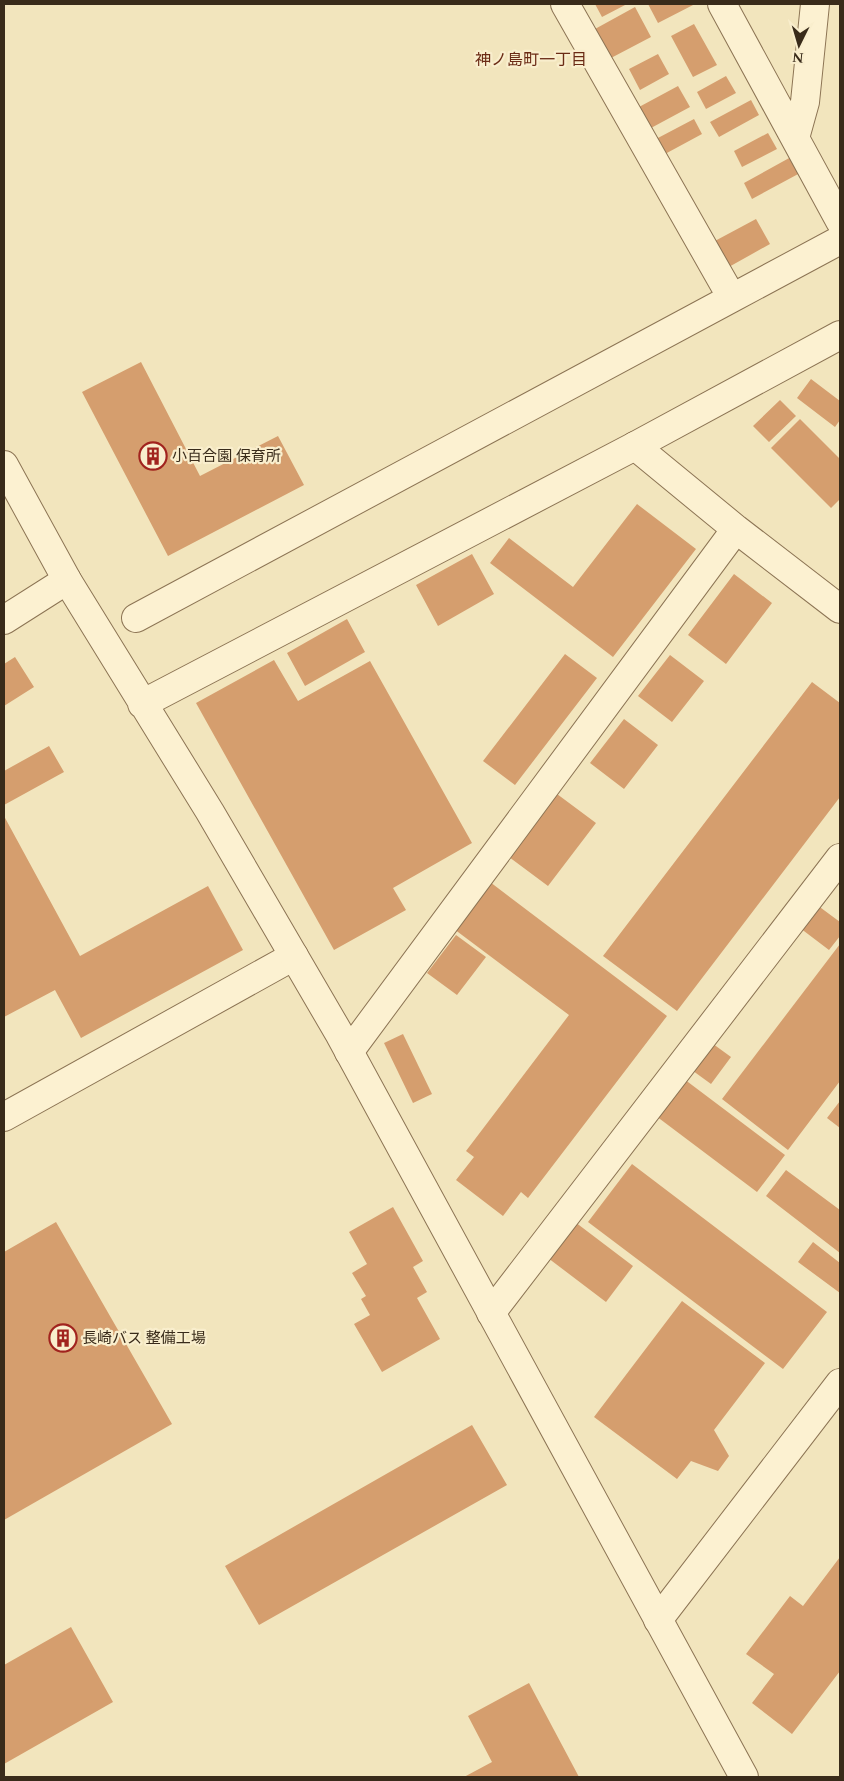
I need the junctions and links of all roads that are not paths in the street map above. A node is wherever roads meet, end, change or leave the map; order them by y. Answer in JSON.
{"nodes":[{"id":1,"x":565,"y":4,"type":"edge"},
{"id":2,"x":722,"y":4,"type":"edge"},
{"id":3,"x":816,"y":4,"type":"edge"},
{"id":4,"x":794,"y":138,"type":"junction"},
{"id":5,"x":840,"y":221,"type":"edge"},
{"id":6,"x":840,"y":240,"type":"edge"},
{"id":7,"x":732,"y":298,"type":"junction"},
{"id":8,"x":840,"y":335,"type":"edge"},
{"id":9,"x":635,"y":446,"type":"junction"},
{"id":10,"x":4,"y":465,"type":"edge"},
{"id":11,"x":736,"y":529,"type":"junction"},
{"id":12,"x":67,"y":580,"type":"junction"},
{"id":13,"x":840,"y":609,"type":"edge"},
{"id":14,"x":136,"y":618,"type":"dead end"},
{"id":15,"x":4,"y":620,"type":"edge"},
{"id":16,"x":142,"y":704,"type":"junction"},
{"id":17,"x":840,"y":858,"type":"edge"},
{"id":18,"x":294,"y":956,"type":"junction"},
{"id":19,"x":349,"y":1052,"type":"junction"},
{"id":20,"x":4,"y":1117,"type":"edge"},
{"id":21,"x":491,"y":1313,"type":"junction"},
{"id":22,"x":840,"y":1383,"type":"edge"},
{"id":23,"x":658,"y":1620,"type":"junction"},
{"id":24,"x":744,"y":1777,"type":"edge"}],
"edges":[{"from":1,"to":7,"type":"street"},
{"from":2,"to":4,"type":"street"},
{"from":3,"to":4,"type":"street"},
{"from":4,"to":5,"type":"street"},
{"from":6,"to":7,"type":"street"},
{"from":7,"to":14,"type":"street"},
{"from":8,"to":9,"type":"street"},
{"from":9,"to":11,"type":"street"},
{"from":9,"to":16,"type":"street"},
{"from":10,"to":12,"type":"street"},
{"from":11,"to":13,"type":"street"},
{"from":11,"to":19,"type":"street"},
{"from":12,"to":15,"type":"street"},
{"from":12,"to":16,"type":"street"},
{"from":16,"to":18,"type":"street"},
{"from":17,"to":21,"type":"street"},
{"from":18,"to":19,"type":"street"},
{"from":18,"to":20,"type":"street"},
{"from":19,"to":21,"type":"street"},
{"from":21,"to":23,"type":"street"},
{"from":22,"to":23,"type":"street"},
{"from":23,"to":24,"type":"street"}]}
